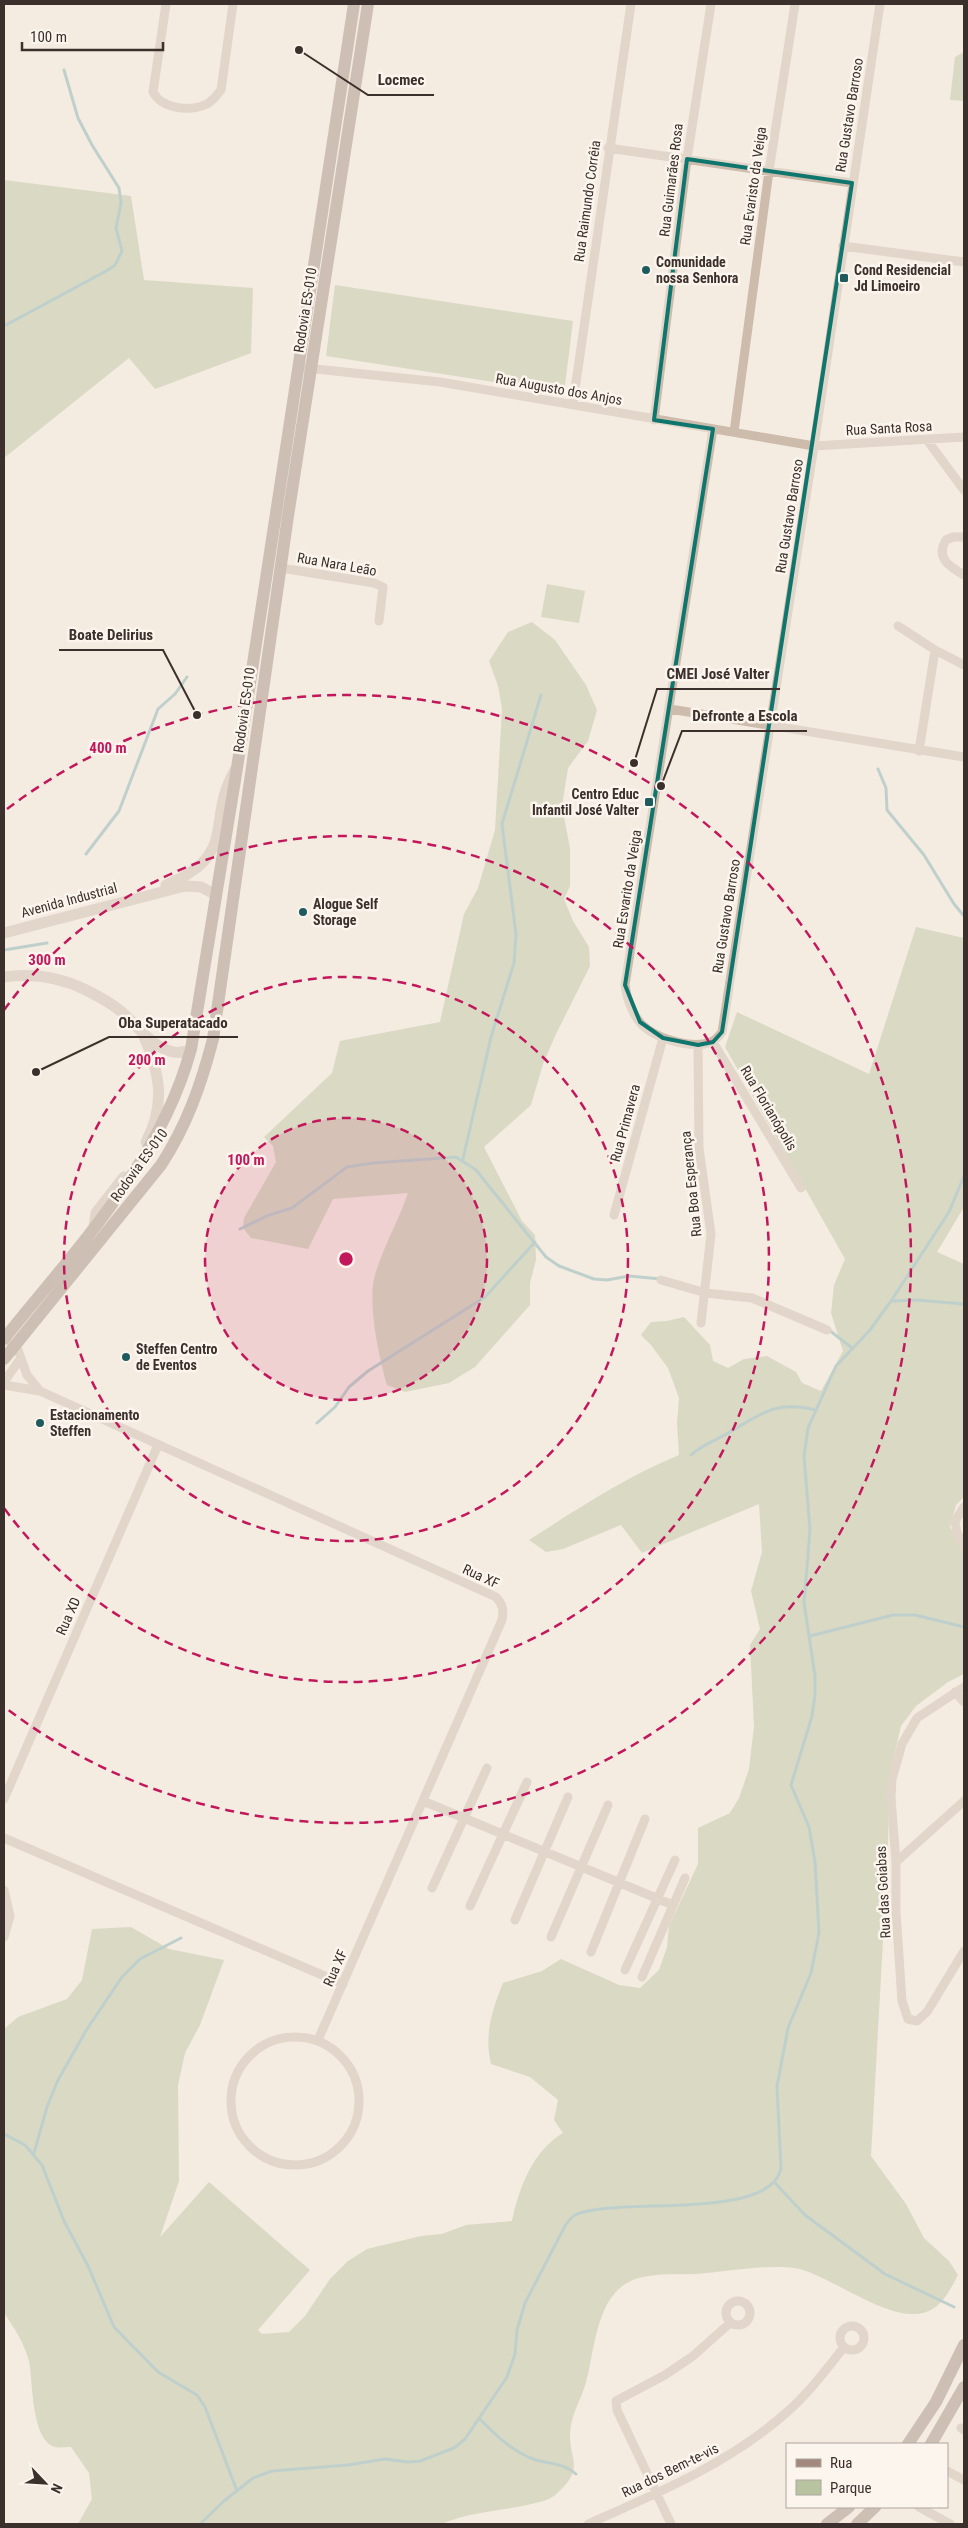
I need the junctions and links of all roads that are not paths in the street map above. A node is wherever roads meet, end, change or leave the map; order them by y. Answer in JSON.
{"nodes":[{"id":1,"x":166,"y":4,"type":"edge"},
{"id":2,"x":233,"y":4,"type":"edge"},
{"id":3,"x":354,"y":4,"type":"edge"},
{"id":4,"x":368,"y":4,"type":"edge"},
{"id":5,"x":631,"y":4,"type":"edge"},
{"id":6,"x":711,"y":4,"type":"edge"},
{"id":7,"x":795,"y":4,"type":"edge"},
{"id":8,"x":880,"y":4,"type":"edge"},
{"id":9,"x":608,"y":148,"type":"junction"},
{"id":10,"x":687,"y":159,"type":"junction"},
{"id":11,"x":769,"y":171,"type":"junction"},
{"id":12,"x":852,"y":183,"type":"junction"},
{"id":13,"x":843,"y":246,"type":"junction"},
{"id":14,"x":964,"y":262,"type":"edge"},
{"id":15,"x":305,"y":369,"type":"junction"},
{"id":16,"x":573,"y":403,"type":"junction"},
{"id":17,"x":654,"y":420,"type":"junction"},
{"id":18,"x":713,"y":429,"type":"junction"},
{"id":19,"x":734,"y":432,"type":"junction"},
{"id":20,"x":964,"y":438,"type":"edge"},
{"id":21,"x":927,"y":440,"type":"junction"},
{"id":22,"x":814,"y":446,"type":"junction"},
{"id":23,"x":964,"y":490,"type":"edge"},
{"id":24,"x":964,"y":538,"type":"edge"},
{"id":25,"x":280,"y":568,"type":"junction"},
{"id":26,"x":964,"y":575,"type":"edge"},
{"id":27,"x":379,"y":621,"type":"dead end"},
{"id":28,"x":898,"y":626,"type":"dead end"},
{"id":29,"x":935,"y":650,"type":"junction"},
{"id":30,"x":964,"y":665,"type":"edge"},
{"id":31,"x":670,"y":709,"type":"junction"},
{"id":32,"x":770,"y":726,"type":"junction"},
{"id":33,"x":919,"y":751,"type":"junction"},
{"id":34,"x":964,"y":757,"type":"edge"},
{"id":35,"x":237,"y":768,"type":"junction"},
{"id":36,"x":216,"y":895,"type":"junction"},
{"id":37,"x":142,"y":896,"type":"junction"},
{"id":38,"x":230,"y":920,"type":"junction"},
{"id":39,"x":4,"y":933,"type":"edge"},
{"id":40,"x":4,"y":977,"type":"edge"},
{"id":41,"x":142,"y":1032,"type":"junction"},
{"id":42,"x":663,"y":1038,"type":"junction"},
{"id":43,"x":213,"y":1039,"type":"junction"},
{"id":44,"x":713,"y":1042,"type":"junction"},
{"id":45,"x":698,"y":1045,"type":"junction"},
{"id":46,"x":191,"y":1049,"type":"junction"},
{"id":47,"x":801,"y":1188,"type":"dead end"},
{"id":48,"x":614,"y":1215,"type":"dead end"},
{"id":49,"x":94,"y":1227,"type":"junction"},
{"id":50,"x":661,"y":1280,"type":"dead end"},
{"id":51,"x":706,"y":1293,"type":"junction"},
{"id":52,"x":700,"y":1323,"type":"dead end"},
{"id":53,"x":827,"y":1330,"type":"dead end"},
{"id":54,"x":7,"y":1341,"type":"edge"},
{"id":55,"x":4,"y":1359,"type":"edge"},
{"id":56,"x":20,"y":1359,"type":"junction"},
{"id":57,"x":4,"y":1383,"type":"edge"},
{"id":58,"x":40,"y":1392,"type":"junction"},
{"id":59,"x":158,"y":1445,"type":"junction"},
{"id":60,"x":964,"y":1506,"type":"edge"},
{"id":61,"x":964,"y":1546,"type":"edge"},
{"id":62,"x":964,"y":1686,"type":"edge"},
{"id":63,"x":955,"y":1692,"type":"junction"},
{"id":64,"x":964,"y":1702,"type":"edge"},
{"id":65,"x":487,"y":1768,"type":"dead end"},
{"id":66,"x":527,"y":1782,"type":"dead end"},
{"id":67,"x":568,"y":1797,"type":"dead end"},
{"id":68,"x":4,"y":1798,"type":"edge"},
{"id":69,"x":423,"y":1801,"type":"junction"},
{"id":70,"x":964,"y":1801,"type":"edge"},
{"id":71,"x":608,"y":1805,"type":"dead end"},
{"id":72,"x":465,"y":1818,"type":"junction"},
{"id":73,"x":645,"y":1818,"type":"dead end"},
{"id":74,"x":504,"y":1834,"type":"junction"},
{"id":75,"x":4,"y":1838,"type":"edge"},
{"id":76,"x":544,"y":1850,"type":"junction"},
{"id":77,"x":675,"y":1860,"type":"dead end"},
{"id":78,"x":896,"y":1862,"type":"junction"},
{"id":79,"x":582,"y":1866,"type":"junction"},
{"id":80,"x":684,"y":1878,"type":"dead end"},
{"id":81,"x":620,"y":1882,"type":"junction"},
{"id":82,"x":432,"y":1888,"type":"dead end"},
{"id":83,"x":4,"y":1890,"type":"edge"},
{"id":84,"x":658,"y":1898,"type":"junction"},
{"id":85,"x":470,"y":1906,"type":"dead end"},
{"id":86,"x":673,"y":1906,"type":"junction"},
{"id":87,"x":515,"y":1920,"type":"dead end"},
{"id":88,"x":552,"y":1936,"type":"dead end"},
{"id":89,"x":4,"y":1937,"type":"edge"},
{"id":90,"x":964,"y":1951,"type":"edge"},
{"id":91,"x":591,"y":1952,"type":"dead end"},
{"id":92,"x":625,"y":1970,"type":"dead end"},
{"id":93,"x":642,"y":1977,"type":"dead end"},
{"id":94,"x":343,"y":1984,"type":"junction"},
{"id":95,"x":318,"y":2040,"type":"junction"},
{"id":96,"x":730,"y":2323,"type":"dead end"},
{"id":97,"x":964,"y":2345,"type":"edge"},
{"id":98,"x":844,"y":2347,"type":"dead end"},
{"id":99,"x":964,"y":2387,"type":"edge"},
{"id":100,"x":909,"y":2443,"type":"edge"},
{"id":101,"x":932,"y":2443,"type":"edge"},
{"id":102,"x":948,"y":2471,"type":"edge"},
{"id":103,"x":964,"y":2480,"type":"edge"},
{"id":104,"x":656,"y":2494,"type":"junction"},
{"id":105,"x":848,"y":2508,"type":"edge"},
{"id":106,"x":874,"y":2508,"type":"edge"},
{"id":107,"x":921,"y":2508,"type":"edge"},
{"id":108,"x":588,"y":2524,"type":"edge"},
{"id":109,"x":671,"y":2524,"type":"edge"},
{"id":110,"x":827,"y":2524,"type":"edge"},
{"id":111,"x":856,"y":2524,"type":"edge"},
{"id":112,"x":950,"y":2524,"type":"edge"}],
"edges":[{"from":1,"to":2,"type":"street"},
{"from":3,"to":15,"type":"main road","name":"Rodovia ES-010"},
{"from":4,"to":15,"type":"main road","name":"Rodovia ES-010"},
{"from":5,"to":9,"type":"street","name":"Rua Raimundo Corrêia"},
{"from":6,"to":10,"type":"street","name":"Rua Guimarães Rosa"},
{"from":7,"to":11,"type":"street","name":"Rua Evaristo da Veiga"},
{"from":8,"to":12,"type":"street","name":"Rua Gustavo Barroso"},
{"from":9,"to":10,"type":"street"},
{"from":9,"to":16,"type":"street","name":"Rua Raimundo Corrêia"},
{"from":10,"to":11,"type":"street"},
{"from":10,"to":17,"type":"street","name":"Rua Guimarães Rosa"},
{"from":11,"to":12,"type":"street"},
{"from":11,"to":19,"type":"street","name":"Rua Evaristo da Veiga"},
{"from":12,"to":13,"type":"street","name":"Rua Gustavo Barroso"},
{"from":13,"to":14,"type":"street"},
{"from":13,"to":22,"type":"street","name":"Rua Gustavo Barroso"},
{"from":15,"to":16,"type":"street","name":"Rua Augusto dos Anjos"},
{"from":15,"to":25,"type":"main road","name":"Rodovia ES-010"},
{"from":15,"to":35,"type":"main road","name":"Rodovia ES-010"},
{"from":16,"to":17,"type":"street","name":"Rua Augusto dos Anjos"},
{"from":17,"to":18,"type":"street","name":"Rua Augusto dos Anjos"},
{"from":18,"to":19,"type":"street","name":"Rua Augusto dos Anjos"},
{"from":18,"to":31,"type":"street","name":"Rua Esvarito da Veiga"},
{"from":19,"to":22,"type":"street","name":"Rua Augusto dos Anjos"},
{"from":20,"to":21,"type":"street","name":"Rua Santa Rosa"},
{"from":21,"to":22,"type":"street","name":"Rua Santa Rosa"},
{"from":21,"to":23,"type":"street"},
{"from":22,"to":32,"type":"street","name":"Rua Gustavo Barroso"},
{"from":24,"to":26,"type":"street"},
{"from":25,"to":27,"type":"street","name":"Rua Nara Leão"},
{"from":25,"to":38,"type":"main road","name":"Rodovia ES-010"},
{"from":28,"to":29,"type":"street"},
{"from":29,"to":30,"type":"street"},
{"from":29,"to":33,"type":"street"},
{"from":31,"to":32,"type":"street"},
{"from":31,"to":42,"type":"street","name":"Rua Esvarito da Veiga"},
{"from":32,"to":33,"type":"street"},
{"from":32,"to":44,"type":"street","name":"Rua Gustavo Barroso"},
{"from":33,"to":34,"type":"street"},
{"from":35,"to":36,"type":"main road","name":"Rodovia ES-010"},
{"from":35,"to":37,"type":"street","name":"Avenida Industrial"},
{"from":36,"to":37,"type":"street","name":"Avenida Industrial"},
{"from":36,"to":38,"type":"main road"},
{"from":36,"to":46,"type":"main road","name":"Rodovia ES-010"},
{"from":37,"to":39,"type":"street","name":"Avenida Industrial"},
{"from":38,"to":43,"type":"main road","name":"Rodovia ES-010"},
{"from":40,"to":41,"type":"street"},
{"from":41,"to":46,"type":"street"},
{"from":41,"to":49,"type":"street"},
{"from":42,"to":45,"type":"street","name":"Rua Esvarito da Veiga"},
{"from":42,"to":48,"type":"street","name":"Rua Primavera"},
{"from":43,"to":46,"type":"main road"},
{"from":43,"to":54,"type":"main road","name":"Rodovia ES-010"},
{"from":44,"to":45,"type":"street","name":"Rua Esvarito da Veiga"},
{"from":44,"to":47,"type":"street","name":"Rua Florianópolis"},
{"from":45,"to":51,"type":"street","name":"Rua Boa Esperança"},
{"from":46,"to":49,"type":"main road","name":"Rodovia ES-010"},
{"from":49,"to":54,"type":"main road","name":"Rodovia ES-010"},
{"from":50,"to":51,"type":"street"},
{"from":51,"to":52,"type":"street","name":"Rua Boa Esperança"},
{"from":51,"to":53,"type":"street"},
{"from":54,"to":55,"type":"main road","name":"Rodovia ES-010"},
{"from":54,"to":56,"type":"street"},
{"from":56,"to":57,"type":"street","name":"Rua XF"},
{"from":56,"to":58,"type":"street"},
{"from":57,"to":58,"type":"street","name":"Rua XF"},
{"from":58,"to":59,"type":"street","name":"Rua XF"},
{"from":59,"to":68,"type":"street","name":"Rua XD"},
{"from":59,"to":69,"type":"street","name":"Rua XF"},
{"from":60,"to":61,"type":"street"},
{"from":62,"to":63,"type":"street","name":"Rua das Goiabas"},
{"from":63,"to":64,"type":"street"},
{"from":63,"to":78,"type":"street","name":"Rua das Goiabas"},
{"from":65,"to":72,"type":"street"},
{"from":66,"to":74,"type":"street"},
{"from":67,"to":76,"type":"street"},
{"from":69,"to":72,"type":"street"},
{"from":69,"to":94,"type":"street","name":"Rua XF"},
{"from":70,"to":78,"type":"street"},
{"from":71,"to":79,"type":"street"},
{"from":72,"to":74,"type":"street"},
{"from":72,"to":82,"type":"street"},
{"from":73,"to":81,"type":"street"},
{"from":74,"to":76,"type":"street"},
{"from":74,"to":85,"type":"street"},
{"from":75,"to":94,"type":"street"},
{"from":76,"to":79,"type":"street"},
{"from":76,"to":87,"type":"street"},
{"from":77,"to":84,"type":"street"},
{"from":78,"to":90,"type":"street","name":"Rua das Goiabas"},
{"from":79,"to":81,"type":"street"},
{"from":79,"to":88,"type":"street"},
{"from":80,"to":86,"type":"street"},
{"from":81,"to":84,"type":"street"},
{"from":81,"to":91,"type":"street"},
{"from":83,"to":89,"type":"street"},
{"from":84,"to":86,"type":"street"},
{"from":84,"to":92,"type":"street"},
{"from":86,"to":93,"type":"street"},
{"from":94,"to":95,"type":"street","name":"Rua XF"},
{"from":95,"to":95,"type":"street"},
{"from":96,"to":104,"type":"street"},
{"from":97,"to":100,"type":"main road"},
{"from":98,"to":104,"type":"street","name":"Rua dos Bem-te-vis"},
{"from":99,"to":101,"type":"main road"},
{"from":102,"to":103,"type":"street"},
{"from":104,"to":108,"type":"street","name":"Rua dos Bem-te-vis"},
{"from":104,"to":109,"type":"street"},
{"from":105,"to":110,"type":"main road"},
{"from":106,"to":111,"type":"main road"},
{"from":107,"to":112,"type":"street"}]}
